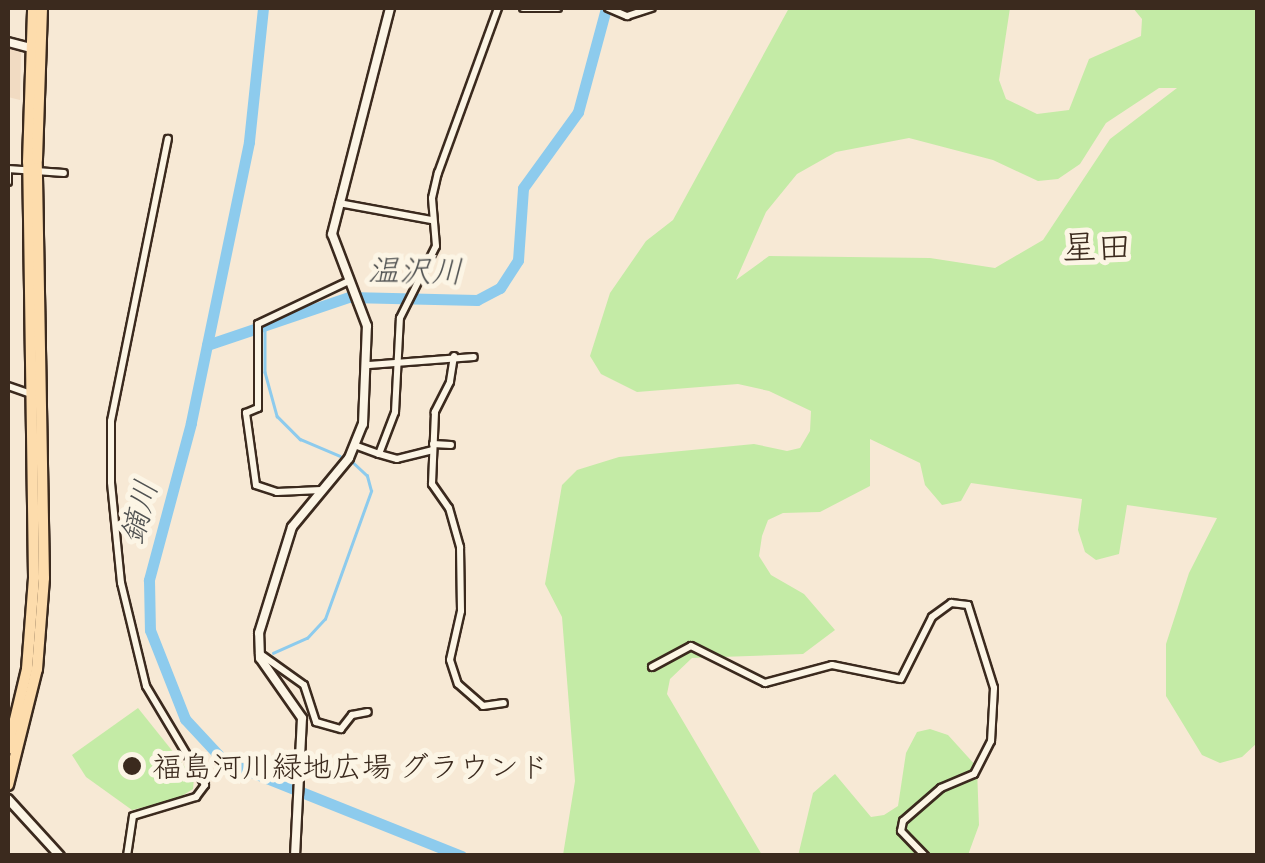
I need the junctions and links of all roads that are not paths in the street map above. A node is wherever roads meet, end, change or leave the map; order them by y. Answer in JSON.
{"nodes":[{"id":1,"x":33,"y":8,"type":"edge"},
{"id":2,"x":42,"y":8,"type":"edge"},
{"id":3,"x":390,"y":8,"type":"edge"},
{"id":4,"x":498,"y":8,"type":"edge"},
{"id":5,"x":523,"y":8,"type":"edge"},
{"id":6,"x":558,"y":8,"type":"edge"},
{"id":7,"x":610,"y":8,"type":"edge"},
{"id":8,"x":652,"y":8,"type":"edge"},
{"id":9,"x":8,"y":42,"type":"edge"},
{"id":10,"x":34,"y":49,"type":"junction"},
{"id":11,"x":168,"y":139,"type":"dead end"},
{"id":12,"x":8,"y":170,"type":"edge"},
{"id":13,"x":64,"y":172,"type":"dead end"},
{"id":14,"x":33,"y":173,"type":"junction"},
{"id":15,"x":8,"y":182,"type":"edge"},
{"id":16,"x":338,"y":203,"type":"junction"},
{"id":17,"x":432,"y":220,"type":"junction"},
{"id":18,"x":350,"y":281,"type":"junction"},
{"id":19,"x":454,"y":356,"type":"junction"},
{"id":20,"x":474,"y":357,"type":"dead end"},
{"id":21,"x":369,"y":365,"type":"junction"},
{"id":22,"x":394,"y":365,"type":"junction"},
{"id":23,"x":8,"y":386,"type":"edge"},
{"id":24,"x":32,"y":394,"type":"junction"},
{"id":25,"x":452,"y":445,"type":"dead end"},
{"id":26,"x":357,"y":446,"type":"junction"},
{"id":27,"x":433,"y":447,"type":"junction"},
{"id":28,"x":379,"y":454,"type":"junction"},
{"id":29,"x":321,"y":490,"type":"junction"},
{"id":30,"x":260,"y":653,"type":"junction"},
{"id":31,"x":652,"y":667,"type":"dead end"},
{"id":32,"x":504,"y":703,"type":"dead end"},
{"id":33,"x":368,"y":712,"type":"dead end"},
{"id":34,"x":11,"y":722,"type":"edge"},
{"id":35,"x":8,"y":749,"type":"edge"},
{"id":36,"x":8,"y":786,"type":"edge"},
{"id":37,"x":8,"y":799,"type":"edge"},
{"id":38,"x":60,"y":856,"type":"edge"},
{"id":39,"x":127,"y":856,"type":"edge"},
{"id":40,"x":295,"y":856,"type":"edge"},
{"id":41,"x":925,"y":856,"type":"edge"}],
"edges":[{"from":1,"to":10,"type":"highway"},
{"from":2,"to":10,"type":"highway"},
{"from":3,"to":16,"type":"street"},
{"from":4,"to":17,"type":"street"},
{"from":5,"to":6,"type":"street"},
{"from":7,"to":8,"type":"street"},
{"from":9,"to":10,"type":"street"},
{"from":10,"to":14,"type":"highway"},
{"from":11,"to":39,"type":"street"},
{"from":12,"to":14,"type":"street"},
{"from":12,"to":15,"type":"street"},
{"from":13,"to":14,"type":"street"},
{"from":14,"to":24,"type":"highway"},
{"from":14,"to":36,"type":"highway"},
{"from":16,"to":17,"type":"street"},
{"from":16,"to":18,"type":"street"},
{"from":17,"to":22,"type":"street"},
{"from":18,"to":21,"type":"street"},
{"from":18,"to":29,"type":"street"},
{"from":19,"to":20,"type":"street"},
{"from":19,"to":22,"type":"street"},
{"from":19,"to":27,"type":"street"},
{"from":21,"to":22,"type":"street"},
{"from":21,"to":26,"type":"street"},
{"from":22,"to":28,"type":"street"},
{"from":23,"to":24,"type":"street"},
{"from":24,"to":34,"type":"highway"},
{"from":25,"to":27,"type":"street"},
{"from":26,"to":28,"type":"street"},
{"from":26,"to":29,"type":"street"},
{"from":27,"to":28,"type":"street"},
{"from":27,"to":32,"type":"street"},
{"from":29,"to":30,"type":"street"},
{"from":30,"to":33,"type":"street"},
{"from":30,"to":40,"type":"street"},
{"from":31,"to":41,"type":"street"},
{"from":34,"to":35,"type":"highway"},
{"from":37,"to":38,"type":"street"}]}
